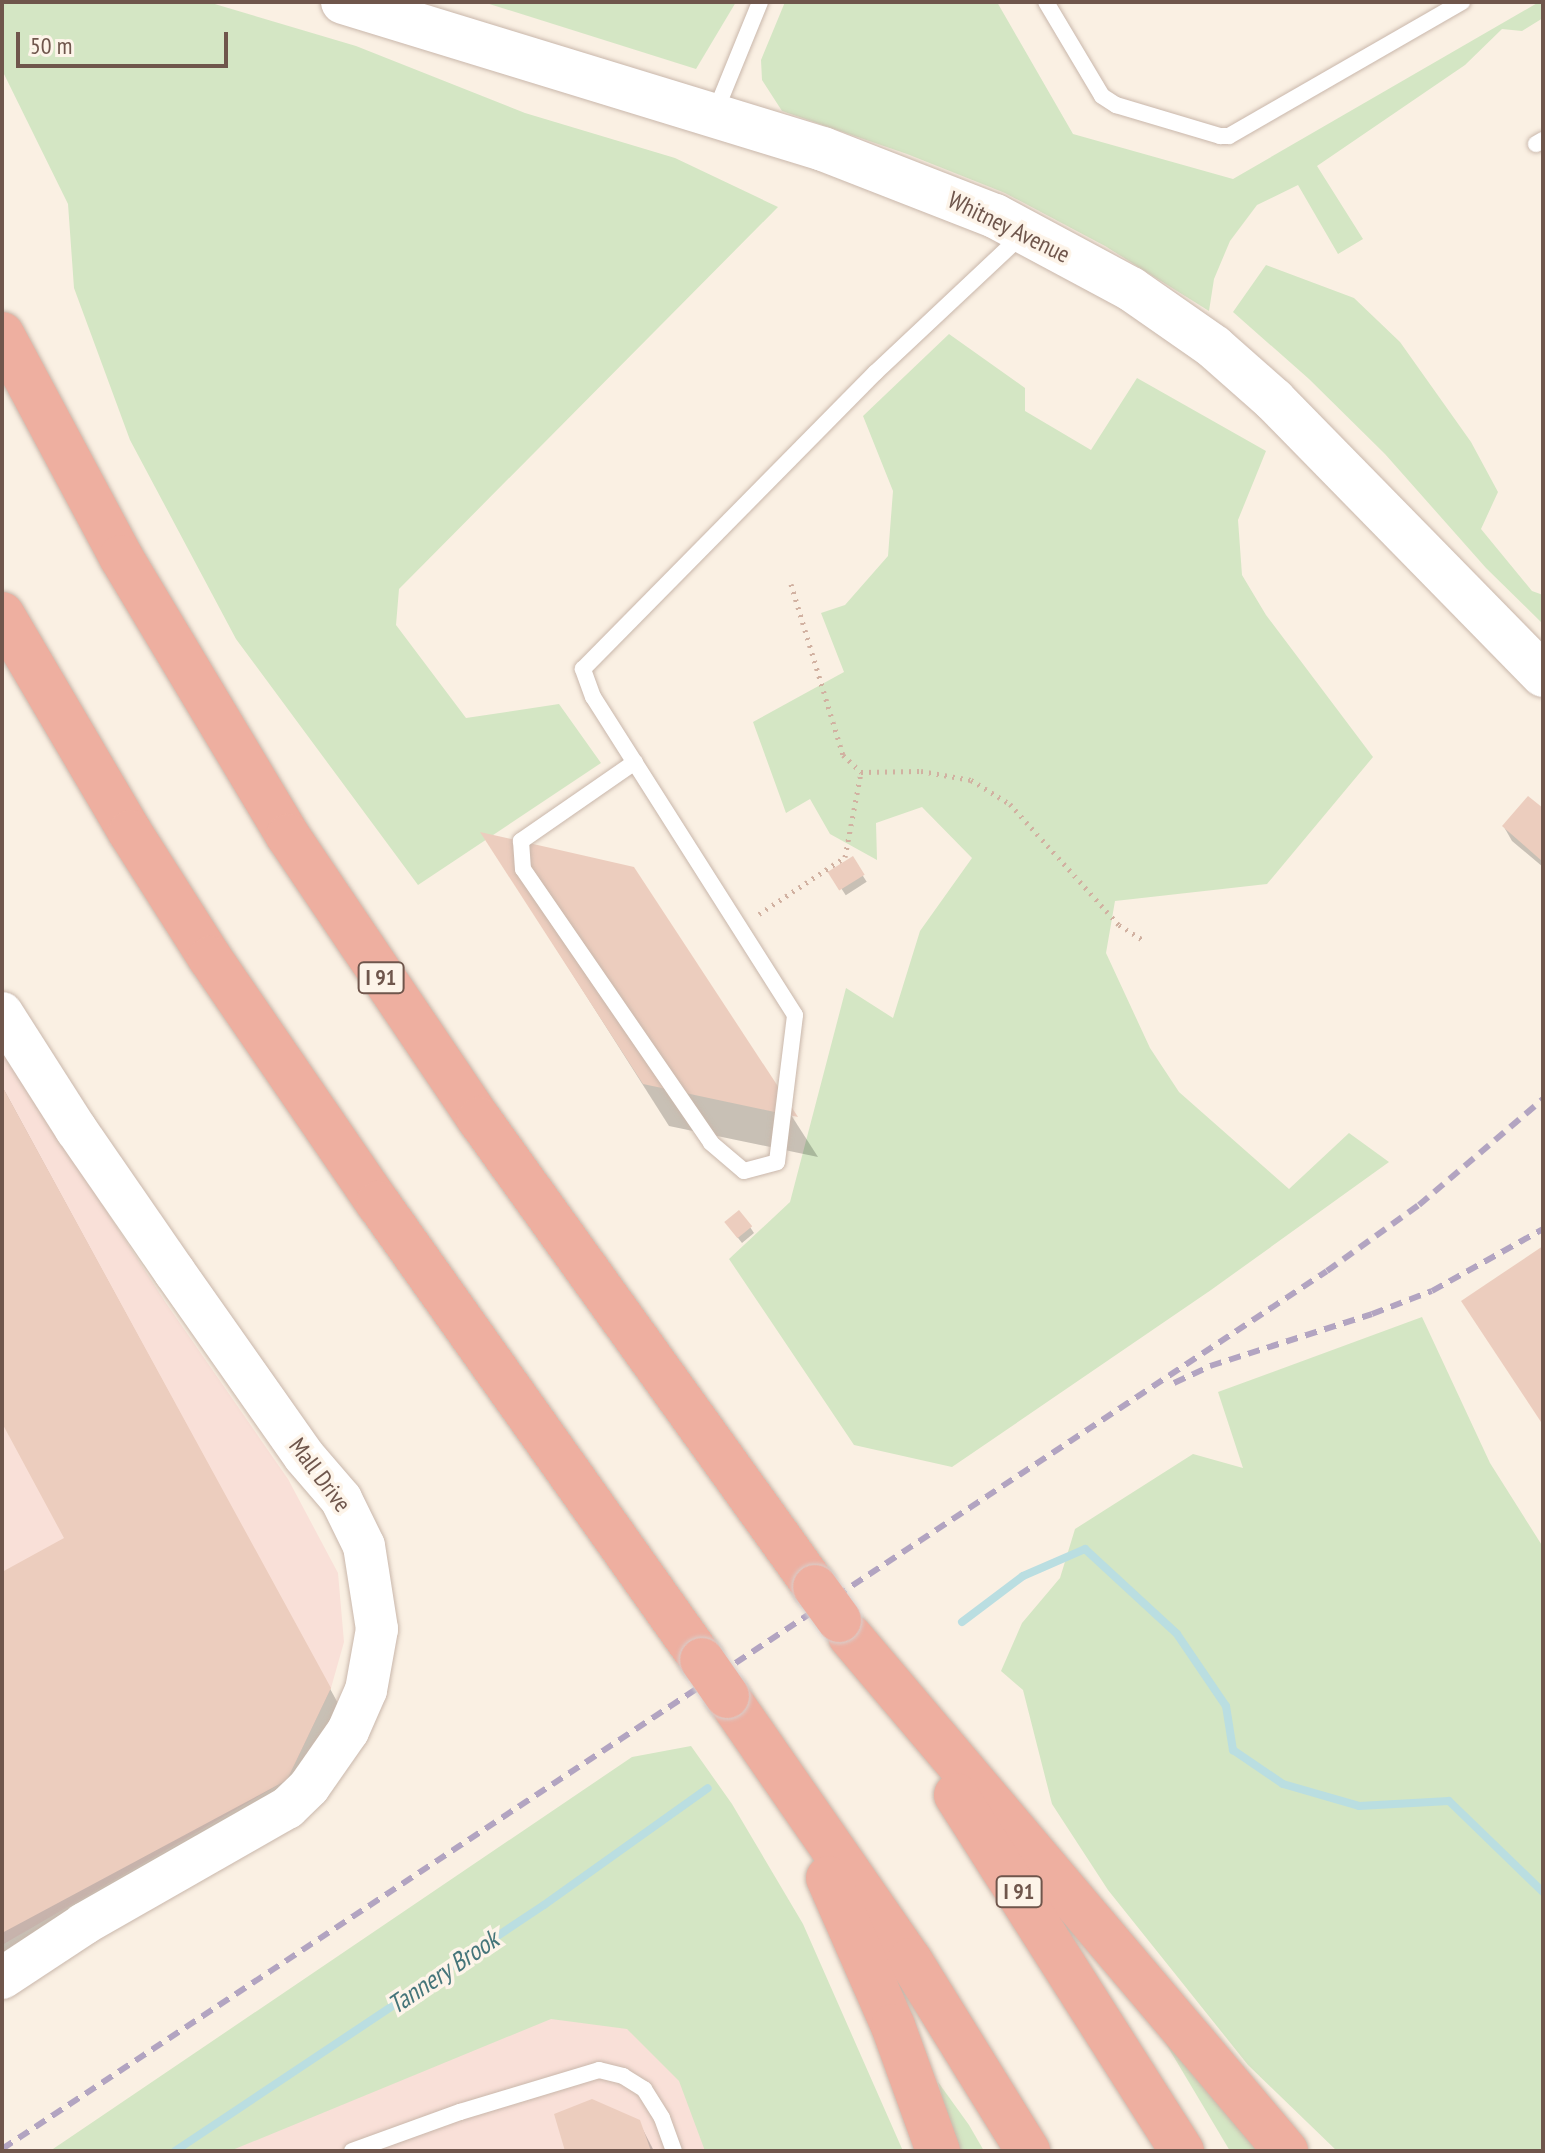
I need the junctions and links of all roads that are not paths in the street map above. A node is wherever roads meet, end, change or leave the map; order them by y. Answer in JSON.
{"nodes":[{"id":1,"x":760,"y":2,"type":"edge"},
{"id":2,"x":1046,"y":2,"type":"edge"},
{"id":3,"x":1462,"y":2,"type":"edge"},
{"id":4,"x":352,"y":3,"type":"edge"},
{"id":5,"x":714,"y":115,"type":"junction"},
{"id":6,"x":1025,"y":232,"type":"junction"},
{"id":7,"x":2,"y":334,"type":"edge"},
{"id":8,"x":2,"y":614,"type":"edge"},
{"id":9,"x":1543,"y":675,"type":"edge"},
{"id":10,"x":635,"y":762,"type":"junction"},
{"id":11,"x":2,"y":1013,"type":"edge"},
{"id":12,"x":835,"y":1615,"type":"junction"},
{"id":13,"x":758,"y":1740,"type":"junction"},
{"id":14,"x":2,"y":1978,"type":"edge"},
{"id":15,"x":352,"y":2151,"type":"edge"},
{"id":16,"x":674,"y":2151,"type":"edge"},
{"id":17,"x":938,"y":2151,"type":"edge"},
{"id":18,"x":1028,"y":2151,"type":"edge"},
{"id":19,"x":1182,"y":2151,"type":"edge"},
{"id":20,"x":1286,"y":2151,"type":"edge"}],
"edges":[{"from":1,"to":5,"type":"lane"},
{"from":2,"to":3,"type":"lane"},
{"from":4,"to":5,"type":"main road","name":"Whitney Avenue"},
{"from":5,"to":6,"type":"main road","name":"Whitney Avenue"},
{"from":6,"to":9,"type":"main road","name":"Whitney Avenue"},
{"from":6,"to":10,"type":"lane"},
{"from":7,"to":12,"type":"highway","number":"I 91"},
{"from":8,"to":13,"type":"highway","bridge":true},
{"from":10,"to":10,"type":"lane"},
{"from":11,"to":14,"type":"street","name":"Mall Drive"},
{"from":12,"to":19,"type":"highway","number":"I 91"},
{"from":12,"to":20,"type":"highway"},
{"from":13,"to":17,"type":"highway"},
{"from":13,"to":18,"type":"highway"},
{"from":15,"to":16,"type":"lane"}]}
